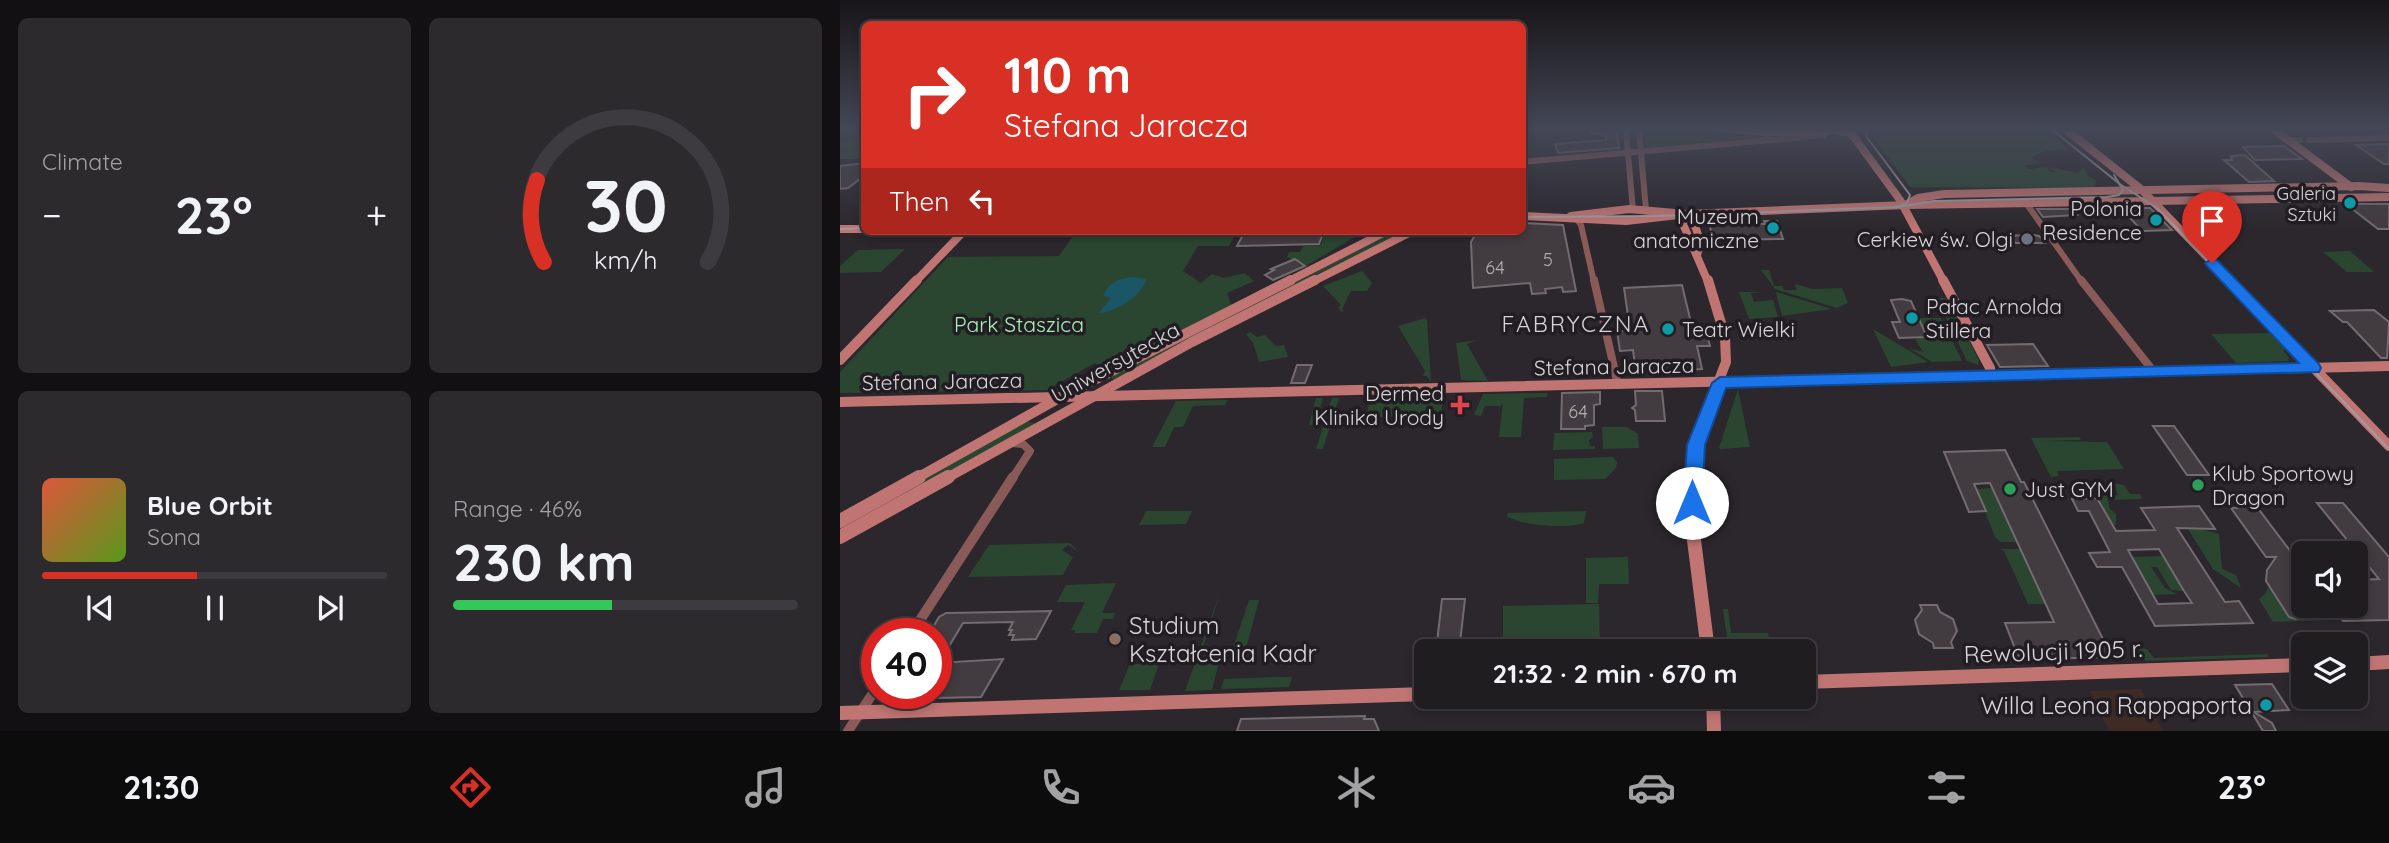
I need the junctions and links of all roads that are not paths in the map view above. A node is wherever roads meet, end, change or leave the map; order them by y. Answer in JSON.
{"nodes":[{"id":1,"x":1629,"y":162,"type":"edge"},
{"id":2,"x":1642,"y":162,"type":"edge"},
{"id":3,"x":1872,"y":162,"type":"edge"},
{"id":4,"x":2107,"y":162,"type":"edge"},
{"id":5,"x":2318,"y":162,"type":"edge"},
{"id":6,"x":2350,"y":186,"type":"junction"},
{"id":7,"x":2389,"y":188,"type":"edge"},
{"id":8,"x":2142,"y":190,"type":"junction"},
{"id":9,"x":2364,"y":197,"type":"junction"},
{"id":10,"x":2389,"y":197,"type":"edge"},
{"id":11,"x":2153,"y":201,"type":"junction"},
{"id":12,"x":2026,"y":203,"type":"junction"},
{"id":13,"x":1903,"y":205,"type":"junction"},
{"id":14,"x":1633,"y":210,"type":"junction"},
{"id":15,"x":1646,"y":210,"type":"junction"},
{"id":16,"x":1687,"y":214,"type":"junction"},
{"id":17,"x":1526,"y":216,"type":"edge"},
{"id":18,"x":1573,"y":217,"type":"junction"},
{"id":19,"x":840,"y":229,"type":"edge"},
{"id":20,"x":861,"y":229,"type":"edge"},
{"id":21,"x":960,"y":235,"type":"edge"},
{"id":22,"x":1370,"y":235,"type":"edge"},
{"id":23,"x":1379,"y":235,"type":"edge"},
{"id":24,"x":1405,"y":235,"type":"edge"},
{"id":25,"x":1366,"y":242,"type":"junction"},
{"id":26,"x":840,"y":360,"type":"edge"},
{"id":27,"x":2389,"y":366,"type":"edge"},
{"id":28,"x":2313,"y":368,"type":"junction"},
{"id":29,"x":2154,"y":372,"type":"junction"},
{"id":30,"x":1991,"y":376,"type":"junction"},
{"id":31,"x":1720,"y":383,"type":"junction"},
{"id":32,"x":1618,"y":385,"type":"junction"},
{"id":33,"x":1061,"y":397,"type":"junction"},
{"id":34,"x":1089,"y":397,"type":"junction"},
{"id":35,"x":840,"y":402,"type":"edge"},
{"id":36,"x":1008,"y":443,"type":"junction"},
{"id":37,"x":2389,"y":446,"type":"edge"},
{"id":38,"x":840,"y":521,"type":"edge"},
{"id":39,"x":840,"y":537,"type":"edge"},
{"id":40,"x":921,"y":618,"type":"edge"},
{"id":41,"x":1707,"y":639,"type":"edge"},
{"id":42,"x":2389,"y":663,"type":"edge"},
{"id":43,"x":2368,"y":664,"type":"edge"},
{"id":44,"x":2291,"y":665,"type":"edge"},
{"id":45,"x":1816,"y":682,"type":"edge"},
{"id":46,"x":1414,"y":694,"type":"edge"},
{"id":47,"x":862,"y":709,"type":"edge"},
{"id":48,"x":1713,"y":709,"type":"edge"},
{"id":49,"x":860,"y":712,"type":"junction"},
{"id":50,"x":840,"y":713,"type":"edge"},
{"id":51,"x":848,"y":731,"type":"edge"},
{"id":52,"x":1714,"y":731,"type":"edge"}],
"edges":[{"from":1,"to":14,"type":"street"},
{"from":2,"to":15,"type":"street"},
{"from":3,"to":13,"type":"street"},
{"from":4,"to":8,"type":"street"},
{"from":5,"to":6,"type":"street"},
{"from":6,"to":7,"type":"street"},
{"from":6,"to":8,"type":"street"},
{"from":6,"to":9,"type":"street"},
{"from":8,"to":11,"type":"street"},
{"from":8,"to":13,"type":"street"},
{"from":9,"to":10,"type":"street"},
{"from":9,"to":11,"type":"street"},
{"from":11,"to":12,"type":"street"},
{"from":11,"to":28,"type":"street"},
{"from":12,"to":13,"type":"street"},
{"from":12,"to":29,"type":"street"},
{"from":13,"to":16,"type":"street"},
{"from":13,"to":30,"type":"street"},
{"from":14,"to":15,"type":"street"},
{"from":14,"to":18,"type":"street"},
{"from":15,"to":16,"type":"street"},
{"from":16,"to":18,"type":"street"},
{"from":16,"to":31,"type":"street"},
{"from":17,"to":18,"type":"street"},
{"from":18,"to":32,"type":"street"},
{"from":19,"to":20,"type":"street"},
{"from":21,"to":26,"type":"street"},
{"from":22,"to":25,"type":"street"},
{"from":23,"to":25,"type":"street","name":"Uniwersytecka"},
{"from":24,"to":34,"type":"street","name":"Uniwersytecka"},
{"from":25,"to":33,"type":"street","name":"Uniwersytecka"},
{"from":27,"to":28,"type":"street","name":"Stefana Jaracza"},
{"from":28,"to":29,"type":"street","name":"Stefana Jaracza"},
{"from":28,"to":37,"type":"street"},
{"from":29,"to":30,"type":"street","name":"Stefana Jaracza"},
{"from":30,"to":31,"type":"street","name":"Stefana Jaracza"},
{"from":31,"to":32,"type":"street","name":"Stefana Jaracza"},
{"from":31,"to":41,"type":"street"},
{"from":32,"to":34,"type":"street","name":"Stefana Jaracza"},
{"from":33,"to":34,"type":"street","name":"Stefana Jaracza"},
{"from":33,"to":35,"type":"street","name":"Stefana Jaracza"},
{"from":33,"to":38,"type":"street","name":"Uniwersytecka"},
{"from":34,"to":36,"type":"street","name":"Uniwersytecka"},
{"from":36,"to":39,"type":"street","name":"Uniwersytecka"},
{"from":36,"to":40,"type":"street"},
{"from":42,"to":43,"type":"street"},
{"from":44,"to":45,"type":"street","name":"Rewolucji 1905 r."},
{"from":46,"to":49,"type":"street"},
{"from":47,"to":49,"type":"street"},
{"from":48,"to":52,"type":"street"},
{"from":49,"to":50,"type":"street"},
{"from":49,"to":51,"type":"street"}]}
